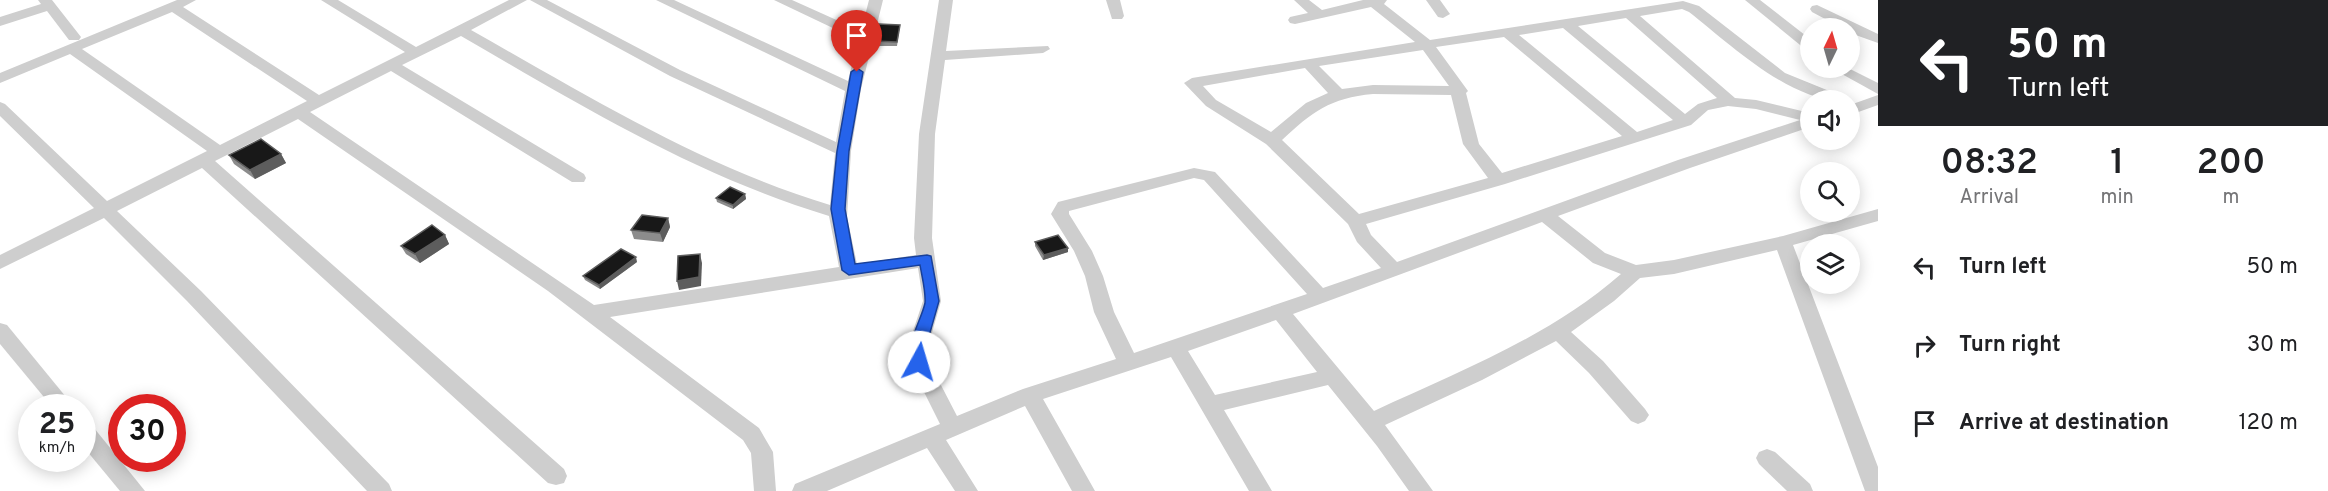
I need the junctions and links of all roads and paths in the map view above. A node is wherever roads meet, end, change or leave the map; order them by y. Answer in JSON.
{"nodes":[{"id":1,"x":189,"y":0,"type":"edge"},
{"id":2,"x":328,"y":0,"type":"edge"},
{"id":3,"x":520,"y":0,"type":"edge"},
{"id":4,"x":537,"y":0,"type":"edge"},
{"id":5,"x":663,"y":0,"type":"edge"},
{"id":6,"x":781,"y":0,"type":"edge"},
{"id":7,"x":876,"y":0,"type":"edge"},
{"id":8,"x":946,"y":0,"type":"edge"},
{"id":9,"x":1113,"y":0,"type":"edge"},
{"id":10,"x":1301,"y":0,"type":"edge"},
{"id":11,"x":1433,"y":0,"type":"edge"},
{"id":12,"x":1752,"y":0,"type":"edge"},
{"id":13,"x":1376,"y":1,"type":"edge"},
{"id":14,"x":47,"y":3,"type":"edge"},
{"id":15,"x":170,"y":3,"type":"edge"},
{"id":16,"x":1817,"y":9,"type":"dead end"},
{"id":17,"x":1628,"y":13,"type":"junction"},
{"id":18,"x":1318,"y":14,"type":"junction"},
{"id":19,"x":1443,"y":14,"type":"dead end"},
{"id":20,"x":1117,"y":16,"type":"dead end"},
{"id":21,"x":1295,"y":20,"type":"dead end"},
{"id":22,"x":0,"y":22,"type":"edge"},
{"id":23,"x":1566,"y":23,"type":"junction"},
{"id":24,"x":461,"y":30,"type":"junction"},
{"id":25,"x":1507,"y":32,"type":"junction"},
{"id":26,"x":865,"y":38,"type":"junction"},
{"id":27,"x":1800,"y":38,"type":"edge"},
{"id":28,"x":1878,"y":39,"type":"edge"},
{"id":29,"x":73,"y":43,"type":"junction"},
{"id":30,"x":1426,"y":44,"type":"junction"},
{"id":31,"x":1043,"y":49,"type":"dead end"},
{"id":32,"x":417,"y":52,"type":"junction"},
{"id":33,"x":938,"y":56,"type":"junction"},
{"id":34,"x":1308,"y":63,"type":"junction"},
{"id":35,"x":391,"y":65,"type":"junction"},
{"id":36,"x":0,"y":68,"type":"edge"},
{"id":37,"x":0,"y":78,"type":"edge"},
{"id":38,"x":1857,"y":78,"type":"edge"},
{"id":39,"x":853,"y":89,"type":"junction"},
{"id":40,"x":1878,"y":89,"type":"edge"},
{"id":41,"x":1814,"y":90,"type":"edge"},
{"id":42,"x":1460,"y":91,"type":"junction"},
{"id":43,"x":1338,"y":94,"type":"junction"},
{"id":44,"x":1878,"y":100,"type":"edge"},
{"id":45,"x":319,"y":102,"type":"junction"},
{"id":46,"x":1731,"y":102,"type":"junction"},
{"id":47,"x":1860,"y":105,"type":"edge"},
{"id":48,"x":0,"y":107,"type":"edge"},
{"id":49,"x":299,"y":112,"type":"junction"},
{"id":50,"x":1800,"y":118,"type":"edge"},
{"id":51,"x":1685,"y":122,"type":"junction"},
{"id":52,"x":1800,"y":123,"type":"edge"},
{"id":53,"x":1633,"y":137,"type":"junction"},
{"id":54,"x":1272,"y":140,"type":"junction"},
{"id":55,"x":843,"y":151,"type":"junction"},
{"id":56,"x":212,"y":156,"type":"junction"},
{"id":57,"x":578,"y":178,"type":"dead end"},
{"id":58,"x":1499,"y":180,"type":"junction"},
{"id":59,"x":107,"y":209,"type":"junction"},
{"id":60,"x":838,"y":213,"type":"junction"},
{"id":61,"x":1545,"y":215,"type":"junction"},
{"id":62,"x":1878,"y":215,"type":"edge"},
{"id":63,"x":1356,"y":220,"type":"junction"},
{"id":64,"x":1783,"y":242,"type":"junction"},
{"id":65,"x":927,"y":260,"type":"junction"},
{"id":66,"x":0,"y":263,"type":"edge"},
{"id":67,"x":849,"y":270,"type":"junction"},
{"id":68,"x":1394,"y":270,"type":"junction"},
{"id":69,"x":1635,"y":272,"type":"junction"},
{"id":70,"x":1320,"y":297,"type":"junction"},
{"id":71,"x":1280,"y":312,"type":"junction"},
{"id":72,"x":591,"y":313,"type":"junction"},
{"id":73,"x":0,"y":330,"type":"edge"},
{"id":74,"x":1558,"y":331,"type":"junction"},
{"id":75,"x":1175,"y":347,"type":"junction"},
{"id":76,"x":1128,"y":362,"type":"junction"},
{"id":77,"x":1333,"y":376,"type":"junction"},
{"id":78,"x":53,"y":394,"type":"edge"},
{"id":79,"x":1030,"y":395,"type":"junction"},
{"id":80,"x":1210,"y":405,"type":"junction"},
{"id":81,"x":1638,"y":415,"type":"dead end"},
{"id":82,"x":1371,"y":422,"type":"junction"},
{"id":83,"x":952,"y":427,"type":"junction"},
{"id":84,"x":931,"y":436,"type":"junction"},
{"id":85,"x":96,"y":446,"type":"edge"},
{"id":86,"x":1767,"y":458,"type":"dead end"},
{"id":87,"x":556,"y":476,"type":"dead end"},
{"id":88,"x":1875,"y":481,"type":"edge"},
{"id":89,"x":134,"y":491,"type":"edge"},
{"id":90,"x":381,"y":491,"type":"edge"},
{"id":91,"x":765,"y":491,"type":"edge"},
{"id":92,"x":803,"y":491,"type":"edge"},
{"id":93,"x":967,"y":491,"type":"edge"},
{"id":94,"x":1084,"y":491,"type":"edge"},
{"id":95,"x":1261,"y":491,"type":"edge"},
{"id":96,"x":1422,"y":491,"type":"edge"},
{"id":97,"x":1802,"y":491,"type":"edge"}],
"edges":[{"from":1,"to":15,"type":"street"},
{"from":2,"to":32,"type":"street"},
{"from":3,"to":24,"type":"street"},
{"from":4,"to":55,"type":"street"},
{"from":5,"to":39,"type":"street"},
{"from":6,"to":26,"type":"street"},
{"from":7,"to":26,"type":"street"},
{"from":8,"to":33,"type":"street"},
{"from":9,"to":20,"type":"street"},
{"from":10,"to":18,"type":"street"},
{"from":11,"to":19,"type":"street"},
{"from":12,"to":27,"type":"street"},
{"from":13,"to":18,"type":"street"},
{"from":13,"to":30,"type":"street"},
{"from":14,"to":22,"type":"street"},
{"from":14,"to":29,"type":"street"},
{"from":15,"to":29,"type":"street"},
{"from":15,"to":45,"type":"street"},
{"from":16,"to":28,"type":"street"},
{"from":17,"to":23,"type":"street"},
{"from":17,"to":41,"type":"street"},
{"from":17,"to":46,"type":"street"},
{"from":18,"to":21,"type":"street"},
{"from":23,"to":25,"type":"street"},
{"from":23,"to":51,"type":"street"},
{"from":24,"to":32,"type":"street"},
{"from":24,"to":60,"type":"street"},
{"from":25,"to":30,"type":"street"},
{"from":25,"to":53,"type":"street"},
{"from":26,"to":39,"type":"street"},
{"from":29,"to":36,"type":"street"},
{"from":29,"to":37,"type":"street"},
{"from":29,"to":56,"type":"street"},
{"from":30,"to":34,"type":"street"},
{"from":30,"to":42,"type":"street"},
{"from":31,"to":33,"type":"street"},
{"from":32,"to":35,"type":"street"},
{"from":33,"to":65,"type":"street"},
{"from":34,"to":43,"type":"street"},
{"from":34,"to":54,"type":"street"},
{"from":35,"to":45,"type":"street"},
{"from":35,"to":57,"type":"street"},
{"from":38,"to":40,"type":"street"},
{"from":39,"to":55,"type":"street"},
{"from":42,"to":43,"type":"street"},
{"from":42,"to":58,"type":"street"},
{"from":43,"to":54,"type":"street"},
{"from":44,"to":47,"type":"street"},
{"from":45,"to":49,"type":"street"},
{"from":46,"to":50,"type":"street"},
{"from":46,"to":51,"type":"street"},
{"from":48,"to":59,"type":"street"},
{"from":49,"to":56,"type":"street"},
{"from":49,"to":72,"type":"street"},
{"from":51,"to":53,"type":"street"},
{"from":52,"to":61,"type":"street"},
{"from":53,"to":58,"type":"street"},
{"from":54,"to":63,"type":"street"},
{"from":55,"to":60,"type":"street"},
{"from":56,"to":59,"type":"street"},
{"from":56,"to":87,"type":"street"},
{"from":58,"to":63,"type":"street"},
{"from":59,"to":66,"type":"street"},
{"from":59,"to":90,"type":"street"},
{"from":60,"to":67,"type":"street"},
{"from":61,"to":68,"type":"street"},
{"from":61,"to":69,"type":"street"},
{"from":62,"to":64,"type":"street"},
{"from":63,"to":68,"type":"street"},
{"from":64,"to":69,"type":"street"},
{"from":64,"to":88,"type":"street"},
{"from":65,"to":67,"type":"street"},
{"from":65,"to":83,"type":"street"},
{"from":67,"to":72,"type":"street"},
{"from":68,"to":70,"type":"street"},
{"from":69,"to":74,"type":"street"},
{"from":70,"to":71,"type":"street"},
{"from":70,"to":76,"type":"street"},
{"from":71,"to":75,"type":"street"},
{"from":71,"to":77,"type":"street"},
{"from":72,"to":91,"type":"street"},
{"from":73,"to":78,"type":"street"},
{"from":74,"to":81,"type":"street"},
{"from":74,"to":82,"type":"street"},
{"from":75,"to":76,"type":"street"},
{"from":75,"to":80,"type":"street"},
{"from":76,"to":79,"type":"street"},
{"from":77,"to":80,"type":"street"},
{"from":77,"to":82,"type":"street"},
{"from":79,"to":83,"type":"street"},
{"from":79,"to":94,"type":"street"},
{"from":80,"to":95,"type":"street"},
{"from":82,"to":96,"type":"street"},
{"from":83,"to":84,"type":"street"},
{"from":84,"to":92,"type":"street"},
{"from":84,"to":93,"type":"street"},
{"from":85,"to":89,"type":"street"},
{"from":86,"to":97,"type":"street"}]}
